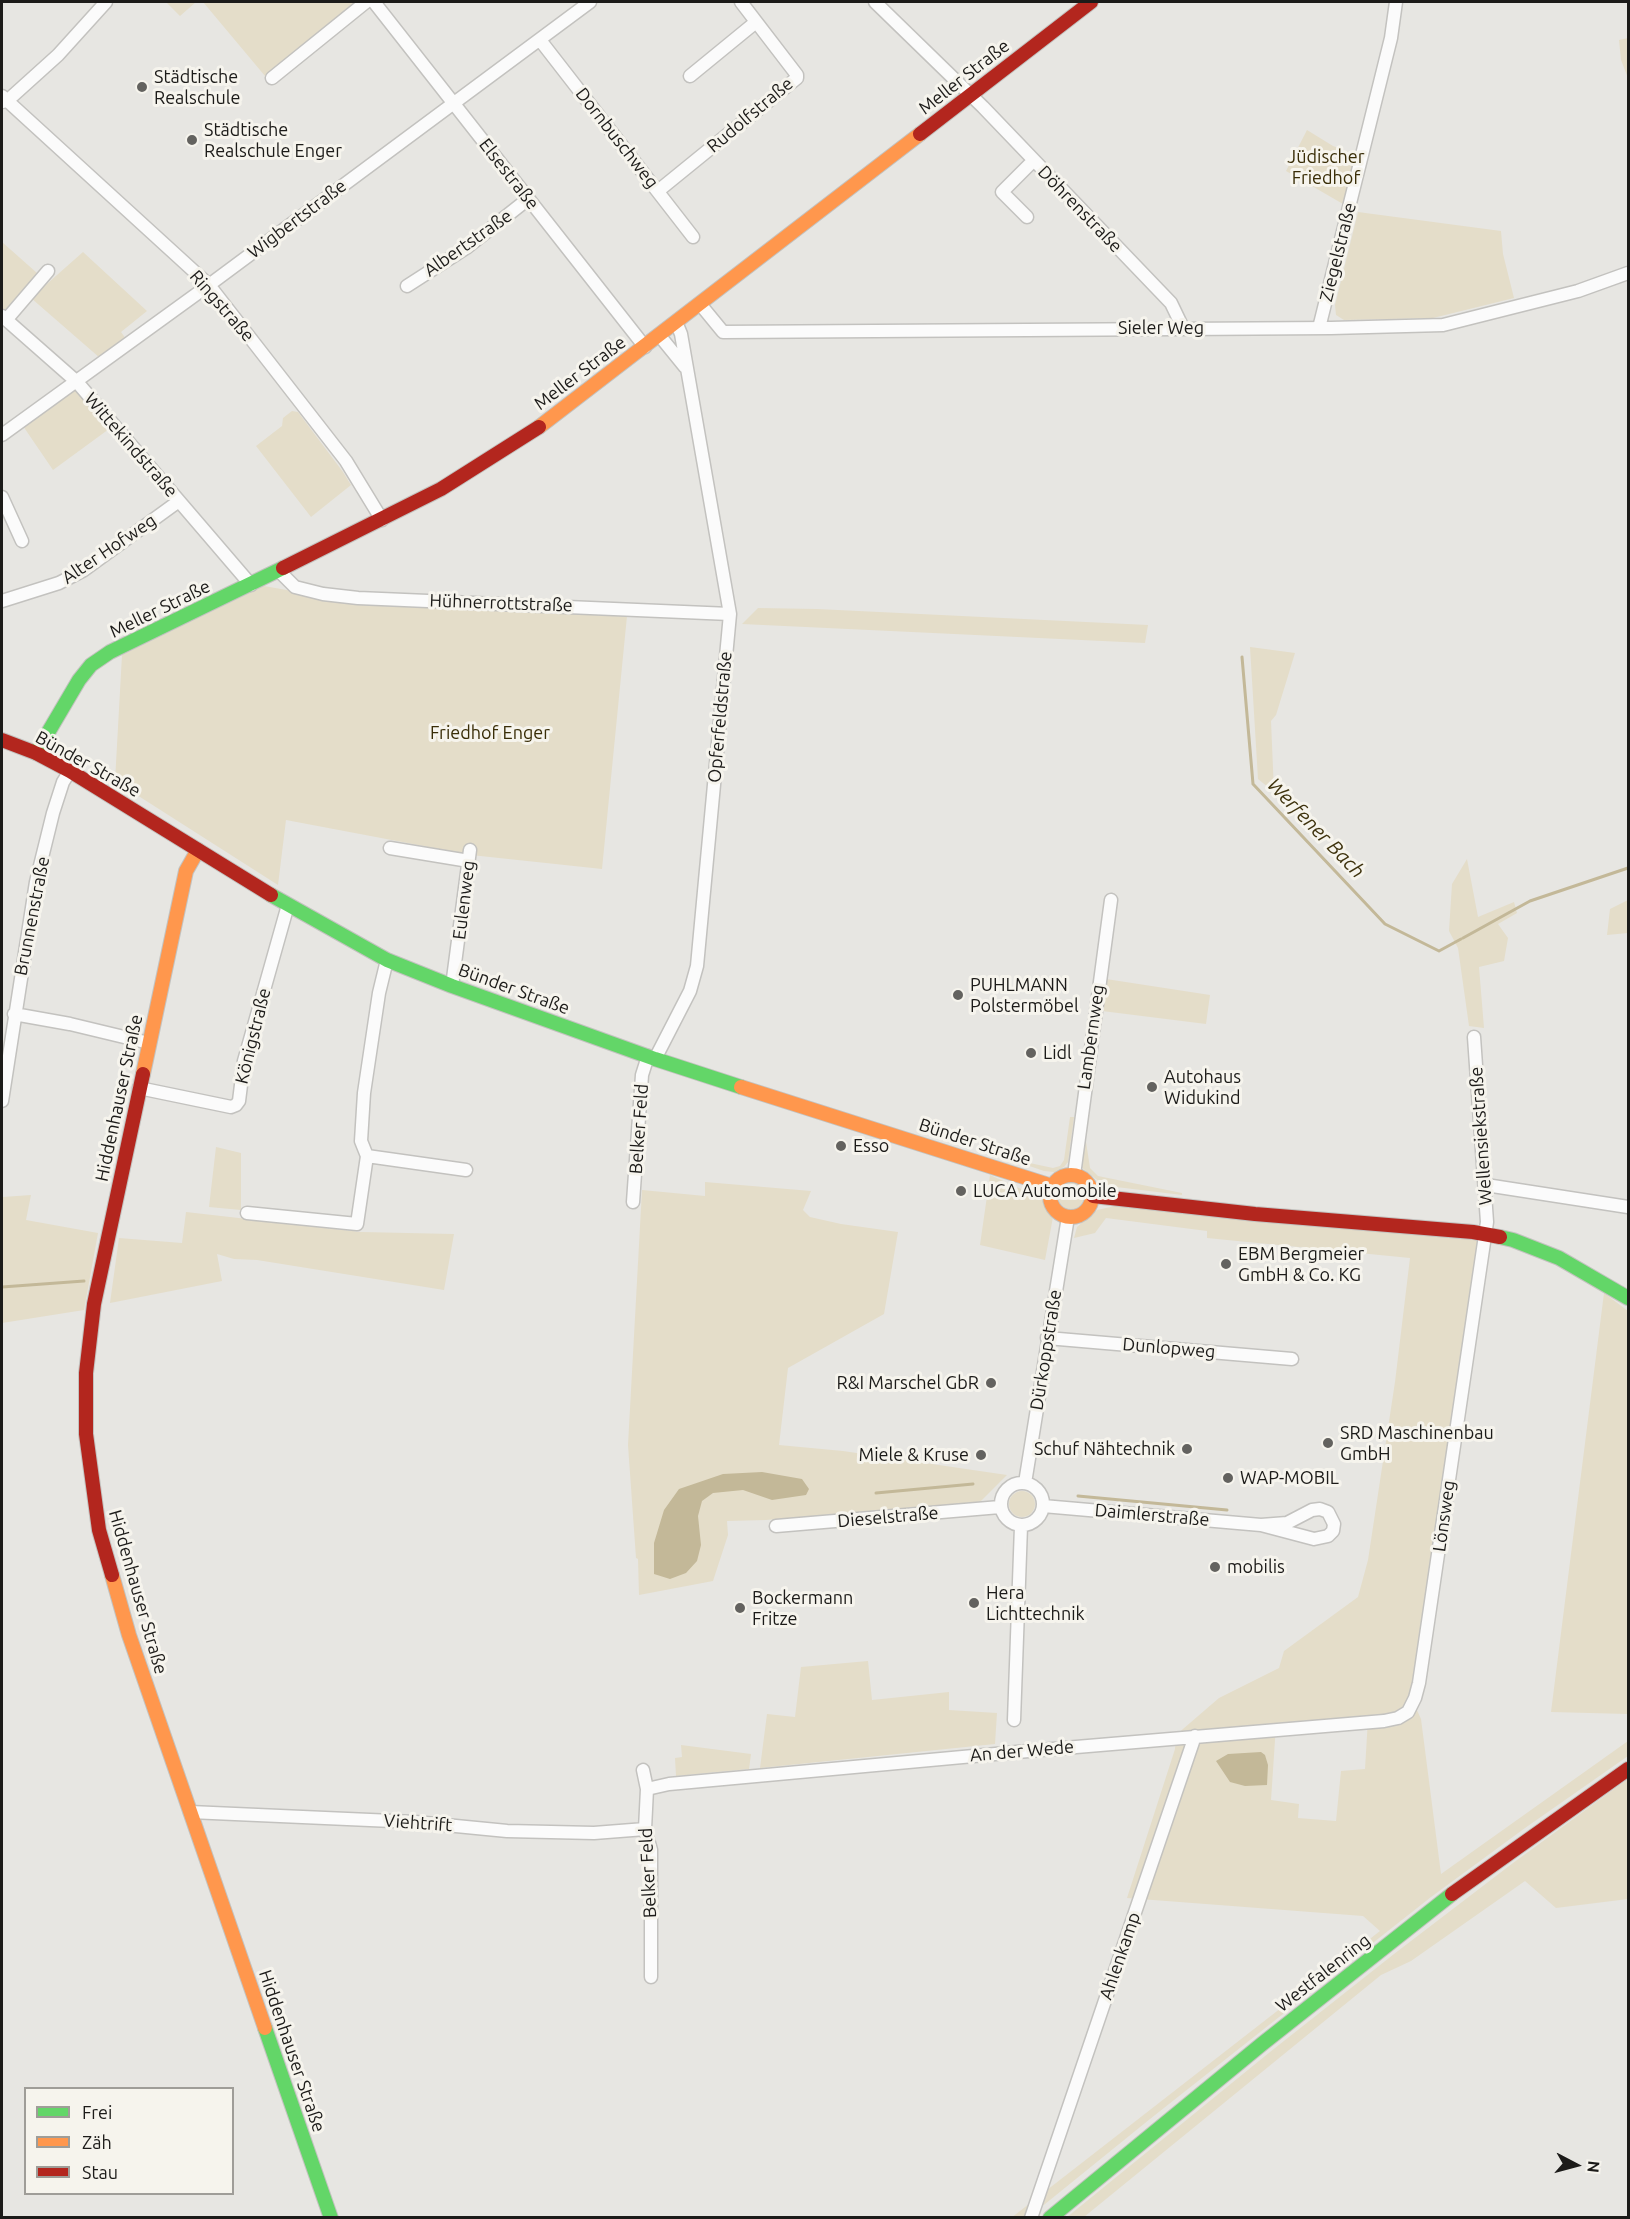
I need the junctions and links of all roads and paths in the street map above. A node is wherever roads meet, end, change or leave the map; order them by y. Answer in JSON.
{"nodes":[{"id":1,"x":106,"y":2,"type":"edge"},
{"id":2,"x":366,"y":2,"type":"edge"},
{"id":3,"x":374,"y":2,"type":"edge"},
{"id":4,"x":590,"y":2,"type":"edge"},
{"id":5,"x":741,"y":2,"type":"edge"},
{"id":6,"x":875,"y":2,"type":"edge"},
{"id":7,"x":1091,"y":2,"type":"edge"},
{"id":8,"x":1396,"y":2,"type":"edge"},
{"id":9,"x":756,"y":22,"type":"junction"},
{"id":10,"x":540,"y":40,"type":"junction"},
{"id":11,"x":690,"y":76,"type":"dead end"},
{"id":12,"x":272,"y":78,"type":"dead end"},
{"id":13,"x":969,"y":96,"type":"junction"},
{"id":14,"x":4,"y":100,"type":"edge"},
{"id":15,"x":454,"y":103,"type":"junction"},
{"id":16,"x":1033,"y":161,"type":"junction"},
{"id":17,"x":658,"y":190,"type":"junction"},
{"id":18,"x":528,"y":199,"type":"junction"},
{"id":19,"x":1027,"y":217,"type":"dead end"},
{"id":20,"x":693,"y":237,"type":"dead end"},
{"id":21,"x":48,"y":272,"type":"dead end"},
{"id":22,"x":1629,"y":273,"type":"edge"},
{"id":23,"x":208,"y":285,"type":"junction"},
{"id":24,"x":407,"y":286,"type":"dead end"},
{"id":25,"x":700,"y":304,"type":"junction"},
{"id":26,"x":4,"y":318,"type":"edge"},
{"id":27,"x":676,"y":322,"type":"junction"},
{"id":28,"x":1183,"y":328,"type":"junction"},
{"id":29,"x":1319,"y":328,"type":"junction"},
{"id":30,"x":660,"y":335,"type":"junction"},
{"id":31,"x":645,"y":347,"type":"junction"},
{"id":32,"x":687,"y":370,"type":"junction"},
{"id":33,"x":77,"y":382,"type":"junction"},
{"id":34,"x":2,"y":435,"type":"edge"},
{"id":35,"x":2,"y":497,"type":"edge"},
{"id":36,"x":178,"y":501,"type":"junction"},
{"id":37,"x":382,"y":520,"type":"junction"},
{"id":38,"x":22,"y":541,"type":"dead end"},
{"id":39,"x":279,"y":572,"type":"junction"},
{"id":40,"x":251,"y":585,"type":"junction"},
{"id":41,"x":2,"y":601,"type":"edge"},
{"id":42,"x":730,"y":614,"type":"junction"},
{"id":43,"x":2,"y":740,"type":"edge"},
{"id":44,"x":42,"y":757,"type":"junction"},
{"id":45,"x":70,"y":771,"type":"junction"},
{"id":46,"x":390,"y":849,"type":"dead end"},
{"id":47,"x":198,"y":850,"type":"junction"},
{"id":48,"x":1111,"y":900,"type":"dead end"},
{"id":49,"x":288,"y":905,"type":"junction"},
{"id":50,"x":387,"y":960,"type":"junction"},
{"id":51,"x":453,"y":986,"type":"junction"},
{"id":52,"x":14,"y":1014,"type":"junction"},
{"id":53,"x":6,"y":1036,"type":"edge"},
{"id":54,"x":1474,"y":1037,"type":"dead end"},
{"id":55,"x":149,"y":1043,"type":"junction"},
{"id":56,"x":652,"y":1057,"type":"junction"},
{"id":57,"x":139,"y":1088,"type":"junction"},
{"id":58,"x":2,"y":1101,"type":"edge"},
{"id":59,"x":367,"y":1156,"type":"junction"},
{"id":60,"x":466,"y":1170,"type":"dead end"},
{"id":61,"x":1074,"y":1175,"type":"junction"},
{"id":62,"x":1486,"y":1185,"type":"junction"},
{"id":63,"x":1052,"y":1186,"type":"junction"},
{"id":64,"x":1093,"y":1196,"type":"junction"},
{"id":65,"x":633,"y":1202,"type":"dead end"},
{"id":66,"x":1629,"y":1207,"type":"edge"},
{"id":67,"x":247,"y":1213,"type":"dead end"},
{"id":68,"x":1068,"y":1217,"type":"junction"},
{"id":69,"x":1486,"y":1235,"type":"junction"},
{"id":70,"x":1629,"y":1298,"type":"edge"},
{"id":71,"x":1047,"y":1338,"type":"junction"},
{"id":72,"x":1292,"y":1359,"type":"dead end"},
{"id":73,"x":1025,"y":1483,"type":"junction"},
{"id":74,"x":1043,"y":1506,"type":"junction"},
{"id":75,"x":1000,"y":1507,"type":"junction"},
{"id":76,"x":1261,"y":1525,"type":"junction"},
{"id":77,"x":776,"y":1526,"type":"dead end"},
{"id":78,"x":1021,"y":1526,"type":"junction"},
{"id":79,"x":1398,"y":1718,"type":"joint"},
{"id":80,"x":1014,"y":1720,"type":"dead end"},
{"id":81,"x":1195,"y":1736,"type":"junction"},
{"id":82,"x":1629,"y":1768,"type":"edge"},
{"id":83,"x":643,"y":1770,"type":"dead end"},
{"id":84,"x":648,"y":1789,"type":"junction"},
{"id":85,"x":190,"y":1812,"type":"junction"},
{"id":86,"x":645,"y":1829,"type":"junction"},
{"id":87,"x":651,"y":1977,"type":"dead end"},
{"id":88,"x":331,"y":2217,"type":"edge"},
{"id":89,"x":1031,"y":2217,"type":"edge"},
{"id":90,"x":1050,"y":2217,"type":"edge"}],
"edges":[{"from":1,"to":14,"type":"street"},
{"from":2,"to":12,"type":"street"},
{"from":3,"to":15,"type":"street","name":"Elsestraße"},
{"from":4,"to":10,"type":"street","name":"Wigbertstraße"},
{"from":5,"to":9,"type":"street","name":"Rudolfstraße"},
{"from":6,"to":13,"type":"street","name":"Döhrenstraße"},
{"from":7,"to":13,"type":"street","name":"Meller Straße"},
{"from":8,"to":29,"type":"street","name":"Ziegelstraße"},
{"from":9,"to":11,"type":"street"},
{"from":9,"to":17,"type":"street","name":"Rudolfstraße"},
{"from":10,"to":15,"type":"street","name":"Wigbertstraße"},
{"from":10,"to":17,"type":"street","name":"Dornbuschweg"},
{"from":13,"to":16,"type":"street","name":"Döhrenstraße"},
{"from":13,"to":25,"type":"street","name":"Meller Straße"},
{"from":14,"to":23,"type":"street","name":"Ringstraße"},
{"from":15,"to":18,"type":"street","name":"Elsestraße"},
{"from":15,"to":23,"type":"street","name":"Wigbertstraße"},
{"from":16,"to":19,"type":"street"},
{"from":16,"to":28,"type":"street","name":"Döhrenstraße"},
{"from":17,"to":20,"type":"street","name":"Dornbuschweg"},
{"from":18,"to":24,"type":"street","name":"Albertstraße"},
{"from":18,"to":31,"type":"street","name":"Elsestraße"},
{"from":21,"to":26,"type":"street"},
{"from":22,"to":29,"type":"street","name":"Sieler Weg"},
{"from":23,"to":33,"type":"street","name":"Wigbertstraße"},
{"from":23,"to":37,"type":"street","name":"Ringstraße"},
{"from":25,"to":27,"type":"street","name":"Meller Straße"},
{"from":25,"to":28,"type":"street","name":"Sieler Weg"},
{"from":26,"to":33,"type":"street","name":"Wittekindstraße"},
{"from":27,"to":30,"type":"street","name":"Meller Straße"},
{"from":27,"to":32,"type":"street","name":"Opferfeldstraße"},
{"from":28,"to":29,"type":"street","name":"Sieler Weg"},
{"from":30,"to":31,"type":"street","name":"Meller Straße"},
{"from":30,"to":32,"type":"street","name":"Opferfeldstraße"},
{"from":31,"to":37,"type":"street","name":"Meller Straße"},
{"from":32,"to":42,"type":"street","name":"Opferfeldstraße"},
{"from":33,"to":34,"type":"street","name":"Wigbertstraße"},
{"from":33,"to":36,"type":"street","name":"Wittekindstraße"},
{"from":35,"to":38,"type":"street"},
{"from":36,"to":40,"type":"street","name":"Wittekindstraße"},
{"from":36,"to":41,"type":"street","name":"Alter Hofweg"},
{"from":37,"to":39,"type":"street","name":"Meller Straße"},
{"from":39,"to":40,"type":"street","name":"Meller Straße"},
{"from":39,"to":42,"type":"street","name":"Hühnerrottstraße"},
{"from":40,"to":44,"type":"street","name":"Meller Straße"},
{"from":42,"to":56,"type":"street","name":"Opferfeldstraße"},
{"from":43,"to":44,"type":"street","name":"Bünder Straße"},
{"from":44,"to":45,"type":"street","name":"Bünder Straße"},
{"from":45,"to":47,"type":"street","name":"Bünder Straße"},
{"from":45,"to":52,"type":"street","name":"Brunnenstraße"},
{"from":46,"to":51,"type":"street","name":"Eulenweg"},
{"from":47,"to":49,"type":"street","name":"Bünder Straße"},
{"from":47,"to":55,"type":"street","name":"Hiddenhauser Straße"},
{"from":48,"to":61,"type":"street","name":"Lambernweg"},
{"from":49,"to":50,"type":"street","name":"Bünder Straße"},
{"from":49,"to":57,"type":"street","name":"Königstraße"},
{"from":50,"to":51,"type":"street","name":"Bünder Straße"},
{"from":50,"to":59,"type":"street"},
{"from":51,"to":56,"type":"street","name":"Bünder Straße"},
{"from":52,"to":53,"type":"street","name":"Brunnenstraße"},
{"from":52,"to":55,"type":"street"},
{"from":53,"to":58,"type":"street","name":"Brunnenstraße"},
{"from":54,"to":62,"type":"street","name":"Wellensiekstraße"},
{"from":55,"to":57,"type":"street","name":"Hiddenhauser Straße"},
{"from":56,"to":63,"type":"street","name":"Bünder Straße"},
{"from":56,"to":65,"type":"street","name":"Belker Feld"},
{"from":57,"to":85,"type":"street","name":"Hiddenhauser Straße"},
{"from":59,"to":60,"type":"street"},
{"from":59,"to":67,"type":"street"},
{"from":61,"to":63,"type":"street"},
{"from":61,"to":64,"type":"street"},
{"from":62,"to":66,"type":"street"},
{"from":62,"to":69,"type":"street","name":"Wellensiekstraße"},
{"from":63,"to":68,"type":"street"},
{"from":64,"to":68,"type":"street"},
{"from":64,"to":69,"type":"street"},
{"from":68,"to":71,"type":"street","name":"Dürkoppstraße"},
{"from":69,"to":70,"type":"street"},
{"from":69,"to":79,"type":"street","name":"Lönsweg"},
{"from":71,"to":72,"type":"street","name":"Dunlopweg"},
{"from":71,"to":73,"type":"street","name":"Dürkoppstraße"},
{"from":73,"to":74,"type":"street"},
{"from":73,"to":75,"type":"street"},
{"from":74,"to":76,"type":"street","name":"Daimlerstraße"},
{"from":74,"to":78,"type":"street"},
{"from":75,"to":77,"type":"street","name":"Dieselstraße"},
{"from":75,"to":78,"type":"street"},
{"from":76,"to":76,"type":"street","name":"Daimlerstraße"},
{"from":78,"to":80,"type":"street"},
{"from":79,"to":81,"type":"street","name":"An der Wede"},
{"from":81,"to":84,"type":"street","name":"An der Wede"},
{"from":81,"to":89,"type":"street","name":"Ahlenkamp"},
{"from":82,"to":90,"type":"street","name":"Westfalenring"},
{"from":83,"to":84,"type":"street","name":"Belker Feld"},
{"from":84,"to":86,"type":"street","name":"Belker Feld"},
{"from":85,"to":86,"type":"street","name":"Viehtrift"},
{"from":85,"to":88,"type":"street","name":"Hiddenhauser Straße"},
{"from":86,"to":87,"type":"street","name":"Belker Feld"}]}
